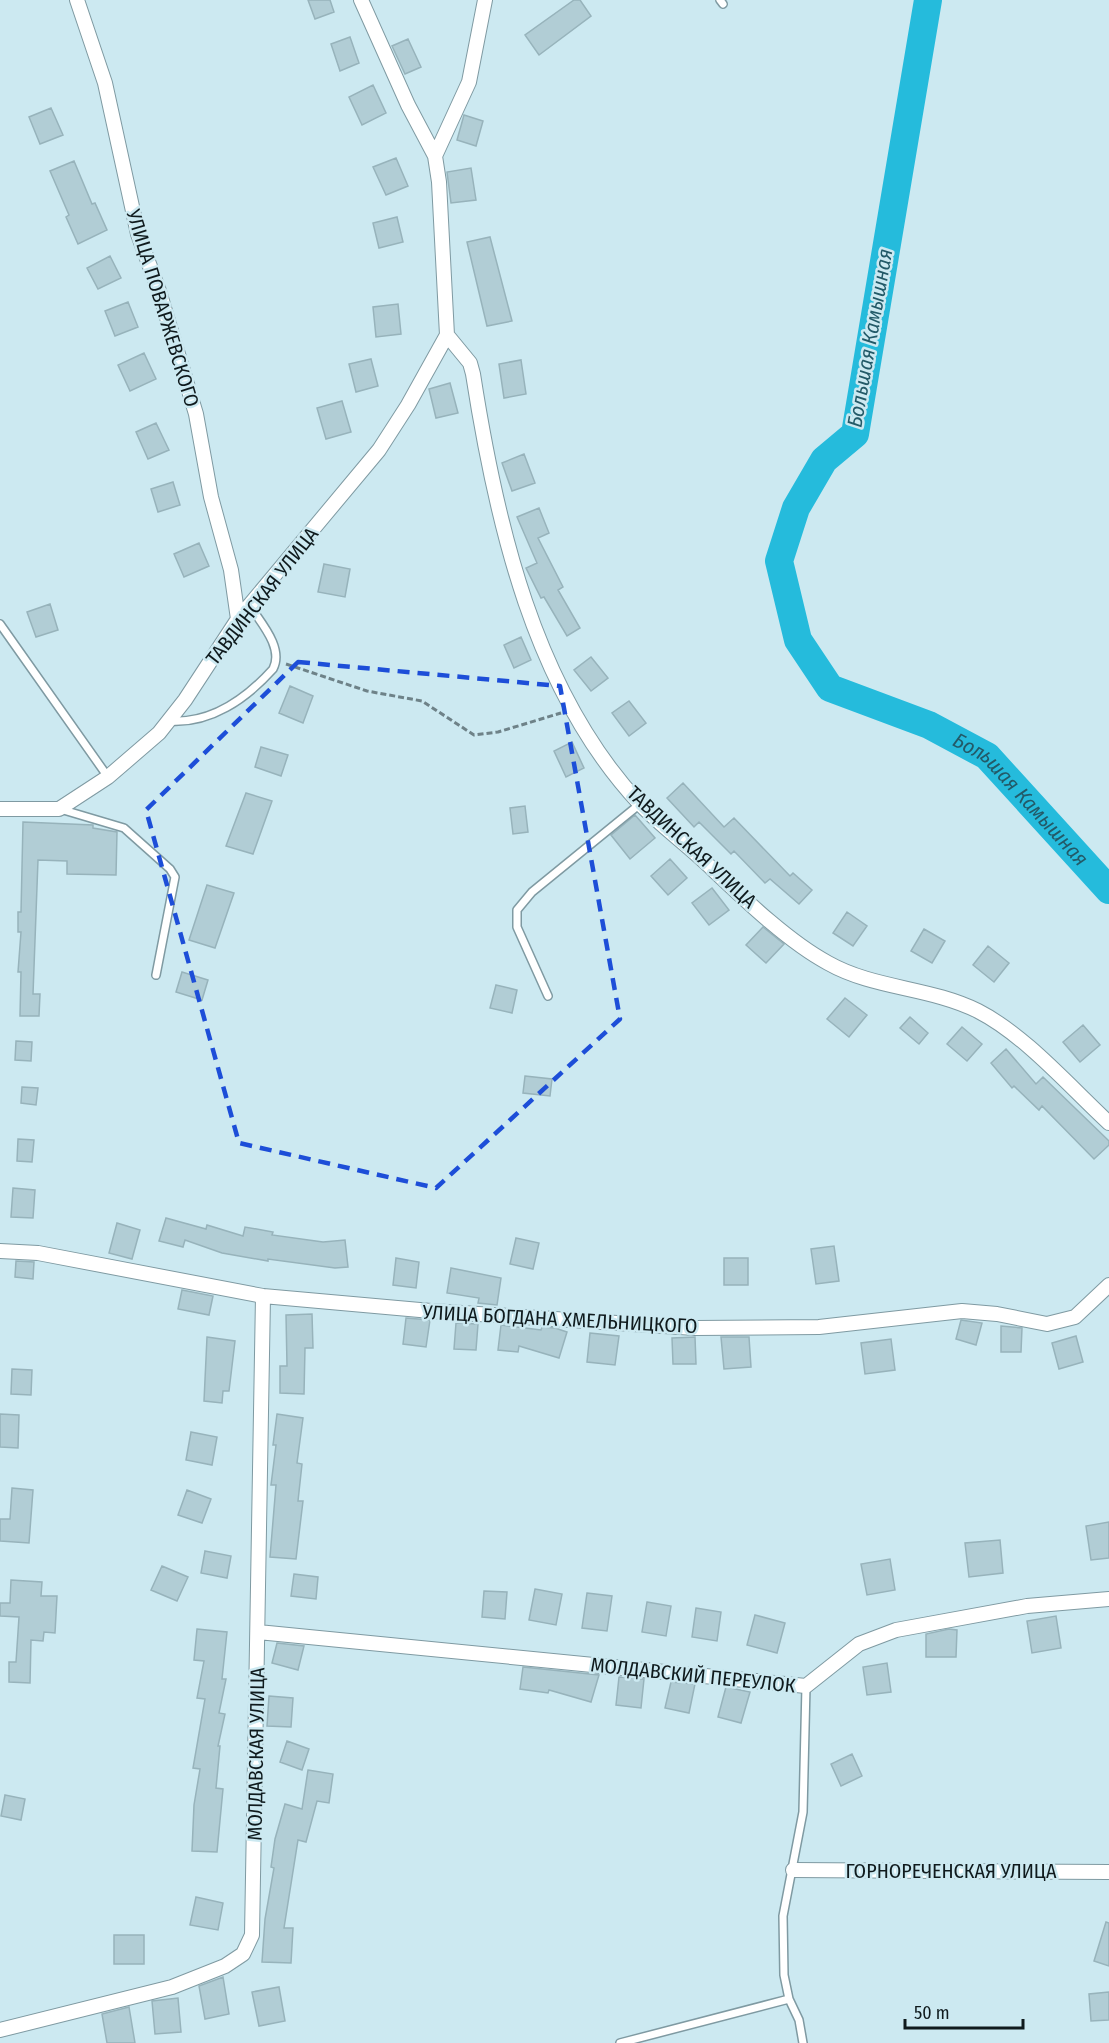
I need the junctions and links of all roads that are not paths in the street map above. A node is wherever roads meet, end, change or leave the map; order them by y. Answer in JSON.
{"nodes":[{"id":1,"x":76,"y":0,"type":"edge"},
{"id":2,"x":361,"y":0,"type":"edge"},
{"id":3,"x":485,"y":0,"type":"edge"},
{"id":4,"x":435,"y":156,"type":"junction"},
{"id":5,"x":447,"y":335,"type":"junction"},
{"id":6,"x":250,"y":606,"type":"junction"},
{"id":7,"x":238,"y":620,"type":"junction"},
{"id":8,"x":0,"y":624,"type":"edge"},
{"id":9,"x":169,"y":721,"type":"junction"},
{"id":10,"x":108,"y":777,"type":"junction"},
{"id":11,"x":640,"y":804,"type":"junction"},
{"id":12,"x":0,"y":809,"type":"edge"},
{"id":13,"x":59,"y":809,"type":"junction"},
{"id":14,"x":156,"y":975,"type":"dead end"},
{"id":15,"x":548,"y":996,"type":"dead end"},
{"id":16,"x":1109,"y":1123,"type":"edge"},
{"id":17,"x":0,"y":1251,"type":"edge"},
{"id":18,"x":1109,"y":1285,"type":"edge"},
{"id":19,"x":263,"y":1296,"type":"junction"},
{"id":20,"x":1109,"y":1599,"type":"edge"},
{"id":21,"x":258,"y":1632,"type":"junction"},
{"id":22,"x":806,"y":1686,"type":"junction"},
{"id":23,"x":793,"y":1870,"type":"junction"},
{"id":24,"x":1109,"y":1872,"type":"edge"},
{"id":25,"x":789,"y":1999,"type":"junction"},
{"id":26,"x":0,"y":2030,"type":"edge"},
{"id":27,"x":620,"y":2043,"type":"edge"},
{"id":28,"x":803,"y":2043,"type":"edge"}],
"edges":[{"from":1,"to":7,"type":"street","name":"УЛИЦА ПОВАРЖЕВСКОГО"},
{"from":2,"to":4,"type":"street"},
{"from":3,"to":4,"type":"street"},
{"from":4,"to":5,"type":"street"},
{"from":5,"to":6,"type":"street","name":"ТАВДИНСКАЯ УЛИЦА"},
{"from":5,"to":11,"type":"street","name":"ТАВДИНСКАЯ УЛИЦА"},
{"from":6,"to":7,"type":"street","name":"ТАВДИНСКАЯ УЛИЦА"},
{"from":6,"to":9,"type":"lane"},
{"from":7,"to":9,"type":"street","name":"ТАВДИНСКАЯ УЛИЦА"},
{"from":8,"to":10,"type":"lane"},
{"from":9,"to":10,"type":"street","name":"ТАВДИНСКАЯ УЛИЦА"},
{"from":10,"to":13,"type":"street","name":"ТАВДИНСКАЯ УЛИЦА"},
{"from":11,"to":15,"type":"lane"},
{"from":11,"to":16,"type":"street","name":"ТАВДИНСКАЯ УЛИЦА"},
{"from":12,"to":13,"type":"street"},
{"from":13,"to":14,"type":"lane"},
{"from":17,"to":19,"type":"street","name":"УЛИЦА БОГДАНА ХМЕЛЬНИЦКОГО"},
{"from":18,"to":19,"type":"street","name":"УЛИЦА БОГДАНА ХМЕЛЬНИЦКОГО"},
{"from":19,"to":21,"type":"street","name":"МОЛДАВСКАЯ УЛИЦА"},
{"from":20,"to":22,"type":"street","name":"МОЛДАВСКИЙ ПЕРЕУЛОК"},
{"from":21,"to":22,"type":"street","name":"МОЛДАВСКИЙ ПЕРЕУЛОК"},
{"from":21,"to":26,"type":"street","name":"МОЛДАВСКАЯ УЛИЦА"},
{"from":22,"to":23,"type":"lane"},
{"from":23,"to":24,"type":"street","name":"ГОРНОРЕЧЕНСКАЯ УЛИЦА"},
{"from":23,"to":25,"type":"lane"},
{"from":25,"to":27,"type":"lane"},
{"from":25,"to":28,"type":"lane"}]}
